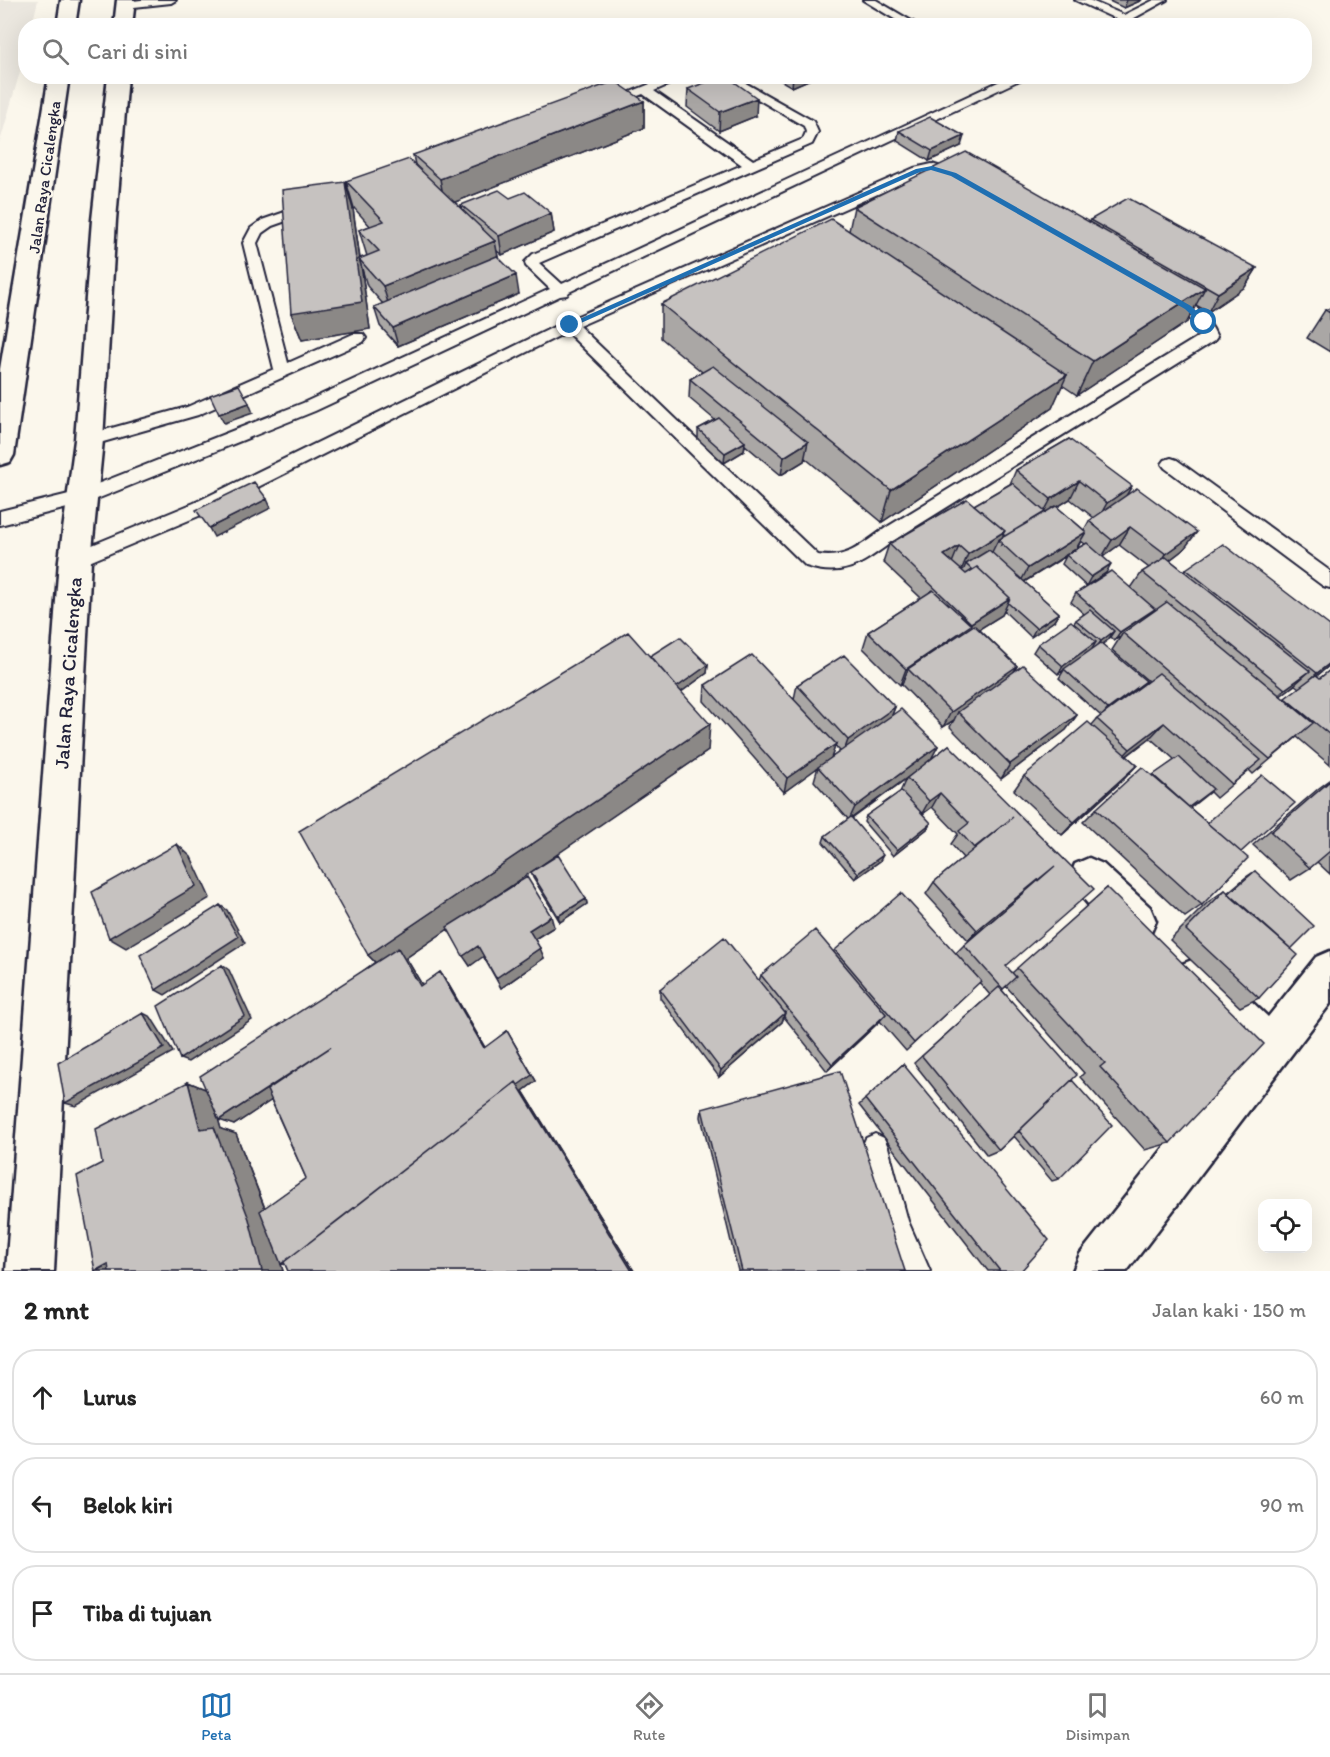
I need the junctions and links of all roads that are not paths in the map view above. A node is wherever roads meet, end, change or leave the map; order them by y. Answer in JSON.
{"nodes":[{"id":1,"x":70,"y":0,"type":"edge"},
{"id":2,"x":171,"y":0,"type":"edge"},
{"id":3,"x":868,"y":0,"type":"edge"},
{"id":4,"x":1080,"y":0,"type":"edge"},
{"id":5,"x":1162,"y":0,"type":"edge"},
{"id":6,"x":125,"y":3,"type":"edge"},
{"id":7,"x":67,"y":18,"type":"edge"},
{"id":8,"x":124,"y":18,"type":"edge"},
{"id":9,"x":901,"y":18,"type":"edge"},
{"id":10,"x":1123,"y":18,"type":"joint"},
{"id":11,"x":57,"y":84,"type":"edge"},
{"id":12,"x":117,"y":84,"type":"edge"},
{"id":13,"x":661,"y":84,"type":"edge"},
{"id":14,"x":738,"y":84,"type":"edge"},
{"id":15,"x":1004,"y":84,"type":"edge"},
{"id":16,"x":645,"y":90,"type":"junction"},
{"id":17,"x":601,"y":105,"type":"edge"},
{"id":18,"x":751,"y":165,"type":"junction"},
{"id":19,"x":390,"y":179,"type":"edge"},
{"id":20,"x":974,"y":186,"type":"edge"},
{"id":21,"x":1157,"y":290,"type":"edge"},
{"id":22,"x":562,"y":292,"type":"junction"},
{"id":23,"x":570,"y":325,"type":"junction"},
{"id":24,"x":358,"y":338,"type":"edge"},
{"id":25,"x":282,"y":371,"type":"junction"},
{"id":26,"x":89,"y":440,"type":"junction"},
{"id":27,"x":0,"y":455,"type":"edge"},
{"id":28,"x":1171,"y":464,"type":"dead end"},
{"id":29,"x":81,"y":498,"type":"junction"},
{"id":30,"x":0,"y":518,"type":"edge"},
{"id":31,"x":75,"y":560,"type":"junction"},
{"id":32,"x":1330,"y":581,"type":"edge"},
{"id":33,"x":1089,"y":877,"type":"dead end"},
{"id":34,"x":1330,"y":971,"type":"edge"},
{"id":35,"x":1270,"y":1048,"type":"junction"},
{"id":36,"x":875,"y":1147,"type":"dead end"},
{"id":37,"x":30,"y":1271,"type":"edge"},
{"id":38,"x":916,"y":1271,"type":"edge"},
{"id":39,"x":1097,"y":1271,"type":"edge"}],
"edges":[{"from":1,"to":7,"type":"main road"},
{"from":2,"to":6,"type":"lane"},
{"from":3,"to":9,"type":"lane"},
{"from":4,"to":10,"type":"lane"},
{"from":5,"to":10,"type":"lane"},
{"from":6,"to":8,"type":"main road"},
{"from":11,"to":27,"type":"main road","name":"Jalan Raya Cicalengka"},
{"from":12,"to":26,"type":"main road","name":"Jalan Raya Cicalengka"},
{"from":13,"to":16,"type":"lane"},
{"from":14,"to":18,"type":"lane"},
{"from":15,"to":22,"type":"lane"},
{"from":16,"to":17,"type":"lane"},
{"from":16,"to":18,"type":"lane"},
{"from":18,"to":22,"type":"lane"},
{"from":19,"to":25,"type":"lane"},
{"from":20,"to":23,"type":"lane"},
{"from":21,"to":23,"type":"lane"},
{"from":22,"to":29,"type":"lane"},
{"from":23,"to":31,"type":"lane"},
{"from":24,"to":25,"type":"lane"},
{"from":25,"to":26,"type":"lane"},
{"from":26,"to":29,"type":"main road","name":"Jalan Raya Cicalengka"},
{"from":28,"to":32,"type":"lane"},
{"from":29,"to":30,"type":"lane"},
{"from":29,"to":31,"type":"main road","name":"Jalan Raya Cicalengka"},
{"from":31,"to":37,"type":"main road","name":"Jalan Raya Cicalengka"},
{"from":33,"to":35,"type":"main road"},
{"from":34,"to":35,"type":"main road"},
{"from":35,"to":39,"type":"main road"},
{"from":36,"to":38,"type":"lane"}]}
